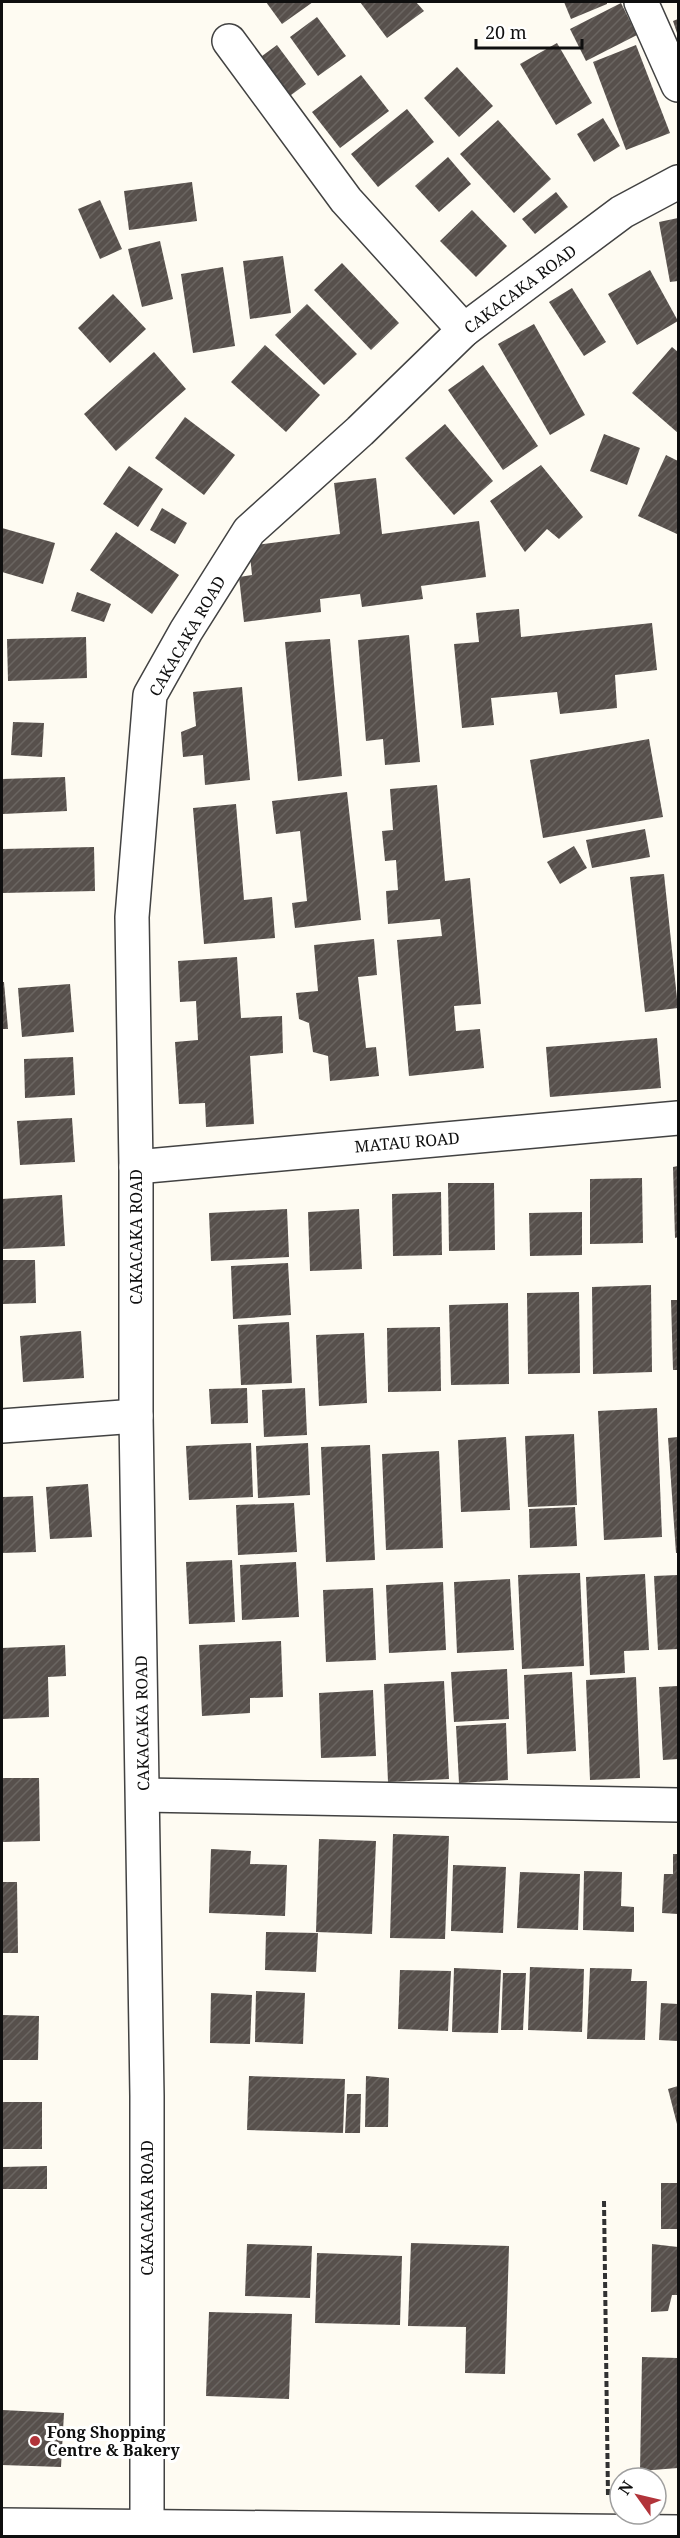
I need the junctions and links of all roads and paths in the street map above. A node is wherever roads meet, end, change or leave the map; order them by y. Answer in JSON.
{"nodes":[{"id":1,"x":641,"y":2,"type":"edge"},
{"id":2,"x":229,"y":41,"type":"dead end"},
{"id":3,"x":678,"y":85,"type":"edge"},
{"id":4,"x":678,"y":182,"type":"edge"},
{"id":5,"x":464,"y":330,"type":"junction"},
{"id":6,"x":678,"y":1118,"type":"edge"},
{"id":7,"x":136,"y":1167,"type":"junction"},
{"id":8,"x":136,"y":1416,"type":"junction"},
{"id":9,"x":2,"y":1426,"type":"edge"},
{"id":10,"x":143,"y":1795,"type":"junction"},
{"id":11,"x":678,"y":1805,"type":"edge"},
{"id":12,"x":604,"y":2200,"type":"dead end"},
{"id":13,"x":2,"y":2525,"type":"edge"},
{"id":14,"x":147,"y":2526,"type":"junction"},
{"id":15,"x":608,"y":2531,"type":"junction"},
{"id":16,"x":306,"y":2532,"type":"edge"},
{"id":17,"x":678,"y":2532,"type":"edge"}],
"edges":[{"from":1,"to":3,"type":"street"},
{"from":2,"to":5,"type":"street"},
{"from":4,"to":5,"type":"street","name":"CAKACAKA ROAD"},
{"from":5,"to":7,"type":"street","name":"CAKACAKA ROAD"},
{"from":6,"to":7,"type":"street","name":"MATAU ROAD"},
{"from":7,"to":8,"type":"street","name":"CAKACAKA ROAD"},
{"from":8,"to":9,"type":"street"},
{"from":8,"to":10,"type":"street","name":"CAKACAKA ROAD"},
{"from":10,"to":11,"type":"street"},
{"from":10,"to":14,"type":"street","name":"CAKACAKA ROAD"},
{"from":12,"to":15,"type":"path"},
{"from":13,"to":14,"type":"street"},
{"from":14,"to":16,"type":"street"},
{"from":15,"to":16,"type":"street"},
{"from":15,"to":17,"type":"street"}]}
